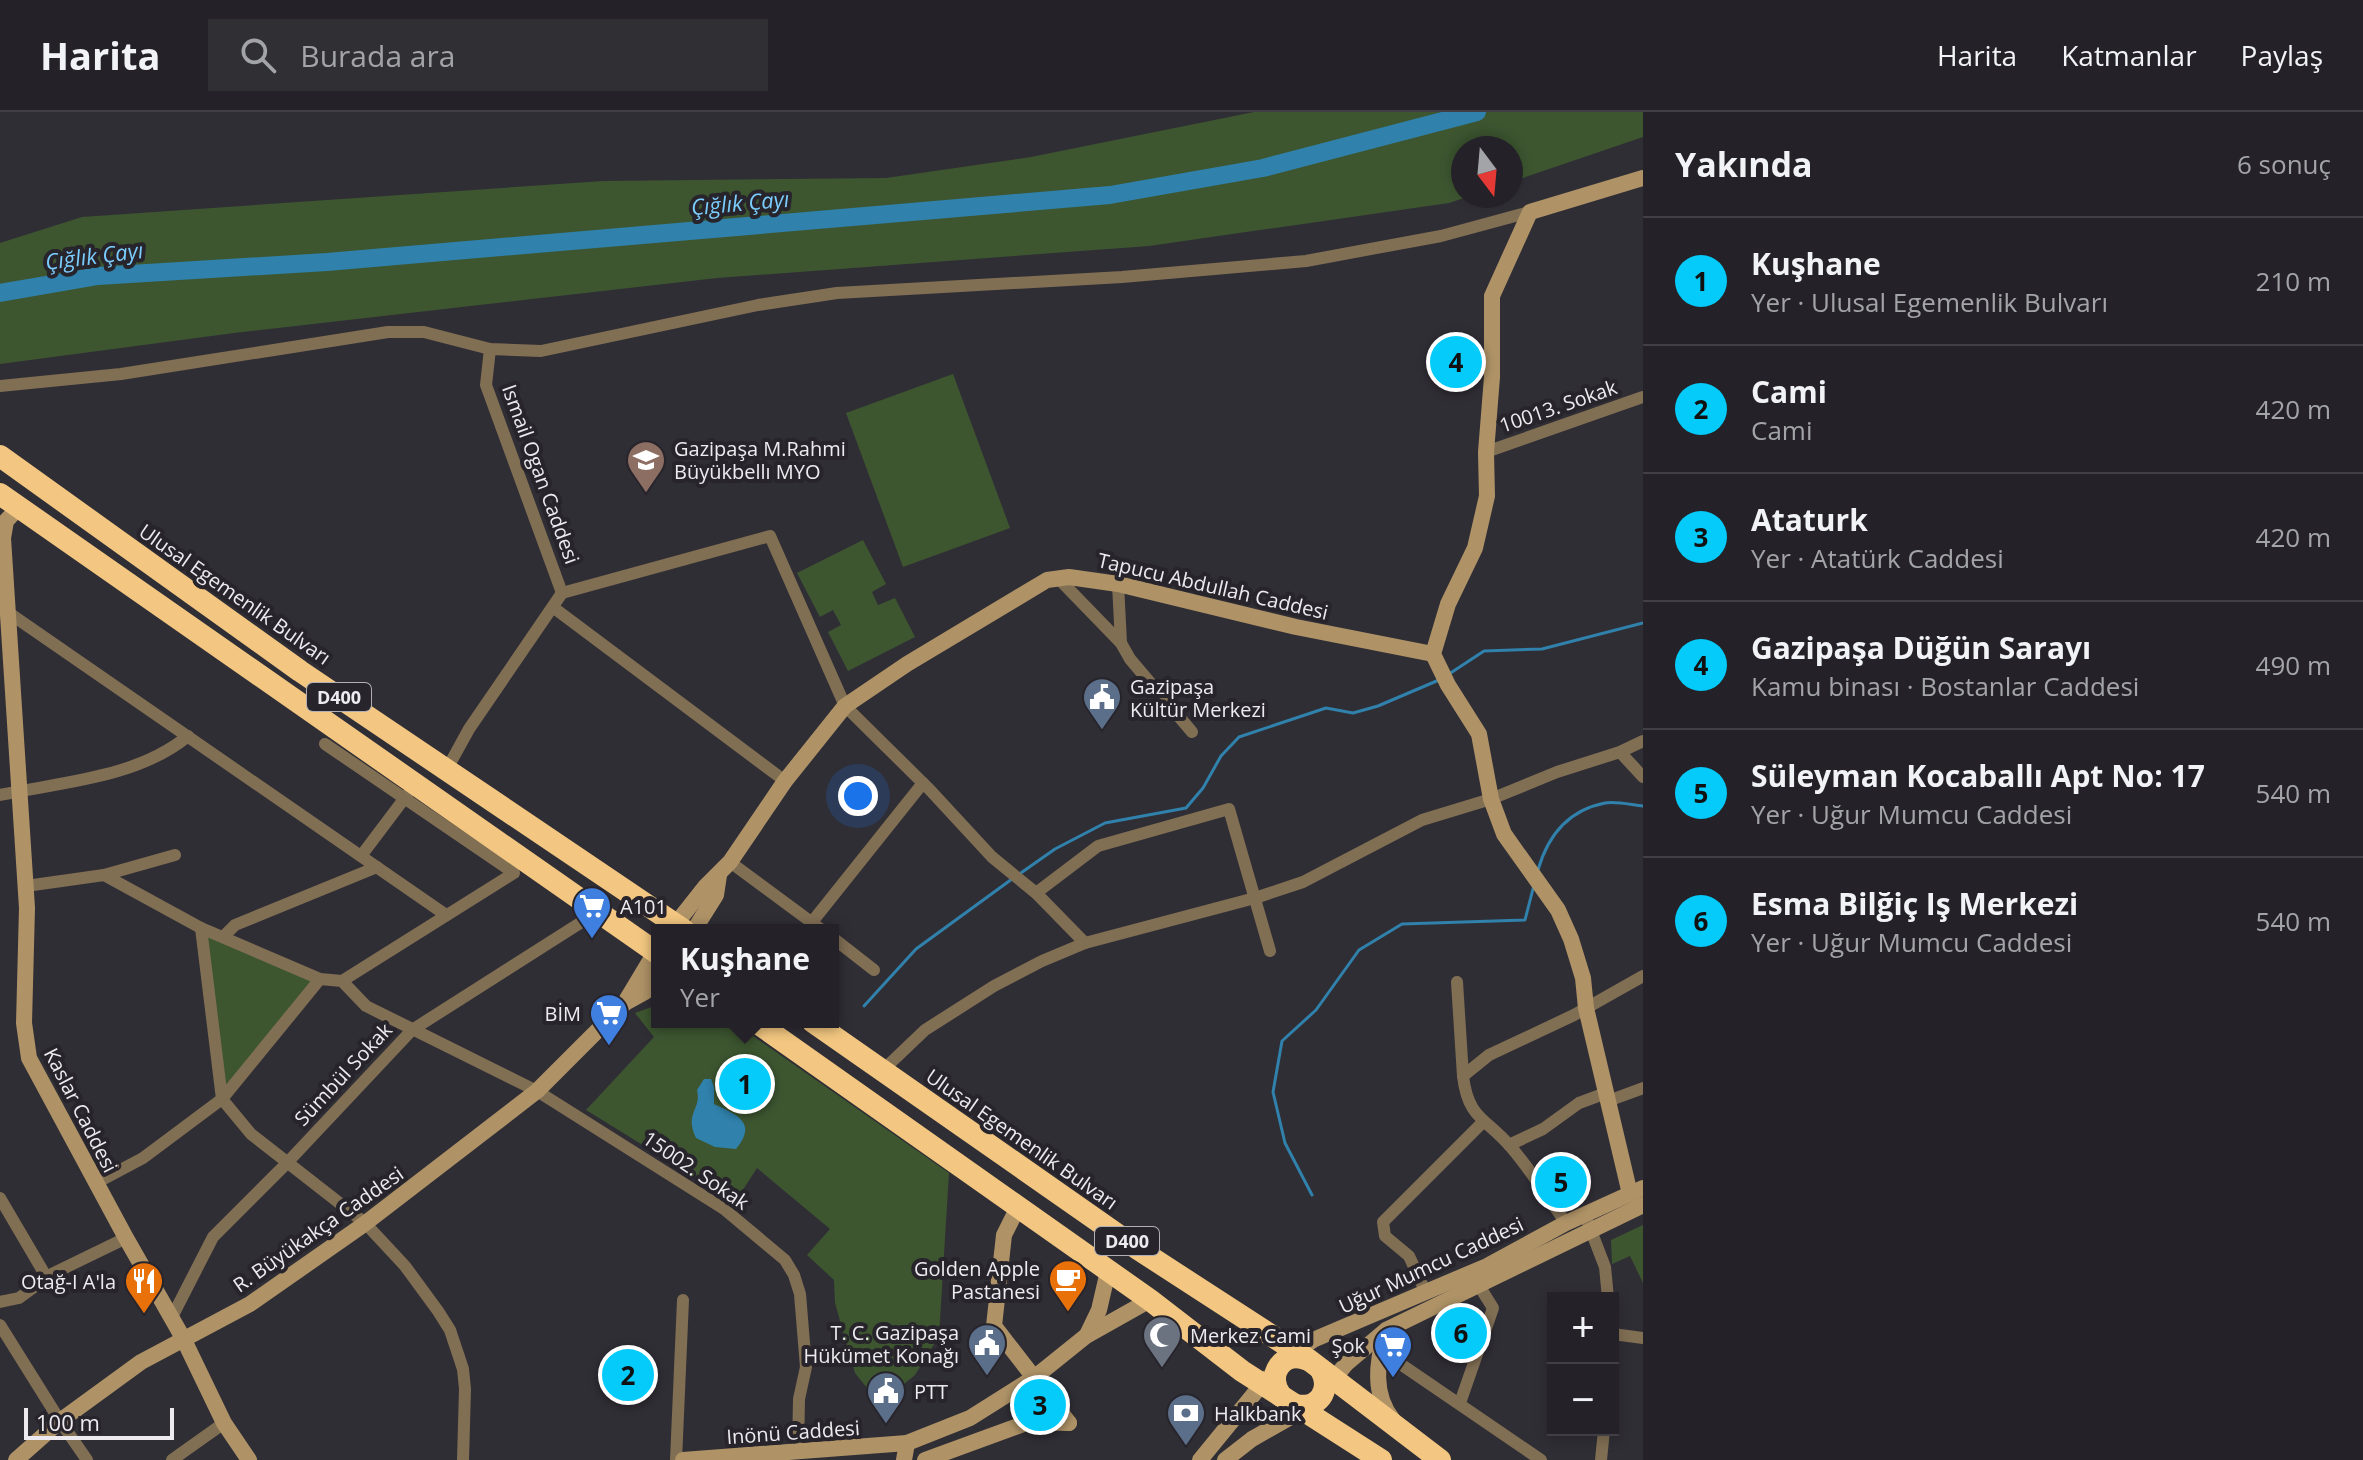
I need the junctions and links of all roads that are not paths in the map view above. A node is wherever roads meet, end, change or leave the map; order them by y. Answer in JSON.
{"nodes":[{"id":1,"x":1643,"y":178,"type":"edge"},
{"id":2,"x":1530,"y":212,"type":"junction"},
{"id":3,"x":490,"y":349,"type":"junction"},
{"id":4,"x":0,"y":386,"type":"edge"},
{"id":5,"x":1643,"y":397,"type":"edge"},
{"id":6,"x":1486,"y":452,"type":"junction"},
{"id":7,"x":0,"y":456,"type":"edge"},
{"id":8,"x":0,"y":494,"type":"edge"},
{"id":9,"x":8,"y":515,"type":"edge"},
{"id":10,"x":1057,"y":577,"type":"junction"},
{"id":11,"x":1118,"y":584,"type":"junction"},
{"id":12,"x":562,"y":593,"type":"junction"},
{"id":13,"x":554,"y":608,"type":"junction"},
{"id":14,"x":9,"y":613,"type":"junction"},
{"id":15,"x":1121,"y":643,"type":"junction"},
{"id":16,"x":1433,"y":654,"type":"junction"},
{"id":17,"x":845,"y":706,"type":"junction"},
{"id":18,"x":7,"y":712,"type":"edge"},
{"id":19,"x":1192,"y":732,"type":"dead end"},
{"id":20,"x":188,"y":736,"type":"junction"},
{"id":21,"x":1643,"y":741,"type":"edge"},
{"id":22,"x":325,"y":744,"type":"dead end"},
{"id":23,"x":1620,"y":752,"type":"junction"},
{"id":24,"x":447,"y":769,"type":"junction"},
{"id":25,"x":1643,"y":777,"type":"edge"},
{"id":26,"x":785,"y":781,"type":"junction"},
{"id":27,"x":923,"y":783,"type":"junction"},
{"id":28,"x":18,"y":791,"type":"junction"},
{"id":29,"x":409,"y":792,"type":"junction"},
{"id":30,"x":0,"y":795,"type":"edge"},
{"id":31,"x":1491,"y":799,"type":"junction"},
{"id":32,"x":175,"y":855,"type":"dead end"},
{"id":33,"x":361,"y":856,"type":"junction"},
{"id":34,"x":377,"y":867,"type":"junction"},
{"id":35,"x":724,"y":869,"type":"junction"},
{"id":36,"x":104,"y":875,"type":"junction"},
{"id":37,"x":26,"y":886,"type":"junction"},
{"id":38,"x":1036,"y":893,"type":"junction"},
{"id":39,"x":1255,"y":898,"type":"junction"},
{"id":40,"x":599,"y":911,"type":"junction"},
{"id":41,"x":446,"y":915,"type":"junction"},
{"id":42,"x":683,"y":924,"type":"edge"},
{"id":43,"x":691,"y":924,"type":"edge"},
{"id":44,"x":692,"y":924,"type":"edge"},
{"id":45,"x":814,"y":924,"type":"edge"},
{"id":46,"x":818,"y":924,"type":"edge"},
{"id":47,"x":201,"y":928,"type":"junction"},
{"id":48,"x":223,"y":937,"type":"junction"},
{"id":49,"x":839,"y":943,"type":"edge"},
{"id":50,"x":1085,"y":943,"type":"junction"},
{"id":51,"x":651,"y":948,"type":"edge"},
{"id":52,"x":1270,"y":951,"type":"dead end"},
{"id":53,"x":651,"y":960,"type":"edge"},
{"id":54,"x":874,"y":970,"type":"dead end"},
{"id":55,"x":1643,"y":976,"type":"edge"},
{"id":56,"x":320,"y":979,"type":"junction"},
{"id":57,"x":342,"y":981,"type":"junction"},
{"id":58,"x":1457,"y":982,"type":"dead end"},
{"id":59,"x":651,"y":991,"type":"edge"},
{"id":60,"x":624,"y":1004,"type":"junction"},
{"id":61,"x":1586,"y":1008,"type":"junction"},
{"id":62,"x":764,"y":1028,"type":"edge"},
{"id":63,"x":821,"y":1028,"type":"edge"},
{"id":64,"x":412,"y":1030,"type":"junction"},
{"id":65,"x":882,"y":1071,"type":"junction"},
{"id":66,"x":1463,"y":1076,"type":"junction"},
{"id":67,"x":1643,"y":1088,"type":"edge"},
{"id":68,"x":537,"y":1091,"type":"junction"},
{"id":69,"x":1607,"y":1097,"type":"junction"},
{"id":70,"x":222,"y":1099,"type":"junction"},
{"id":71,"x":1482,"y":1123,"type":"junction"},
{"id":72,"x":1509,"y":1145,"type":"junction"},
{"id":73,"x":286,"y":1164,"type":"junction"},
{"id":74,"x":96,"y":1183,"type":"junction"},
{"id":75,"x":1636,"y":1191,"type":"edge"},
{"id":76,"x":0,"y":1198,"type":"edge"},
{"id":77,"x":1643,"y":1205,"type":"edge"},
{"id":78,"x":1018,"y":1207,"type":"junction"},
{"id":79,"x":1588,"y":1222,"type":"junction"},
{"id":80,"x":365,"y":1223,"type":"junction"},
{"id":81,"x":1566,"y":1223,"type":"junction"},
{"id":82,"x":126,"y":1238,"type":"junction"},
{"id":83,"x":1108,"y":1271,"type":"junction"},
{"id":84,"x":47,"y":1278,"type":"junction"},
{"id":85,"x":1478,"y":1284,"type":"junction"},
{"id":86,"x":1607,"y":1292,"type":"edge"},
{"id":87,"x":1426,"y":1293,"type":"junction"},
{"id":88,"x":683,"y":1300,"type":"dead end"},
{"id":89,"x":1150,"y":1300,"type":"junction"},
{"id":90,"x":0,"y":1302,"type":"edge"},
{"id":91,"x":171,"y":1319,"type":"junction"},
{"id":92,"x":0,"y":1325,"type":"edge"},
{"id":93,"x":1386,"y":1330,"type":"junction"},
{"id":94,"x":1619,"y":1335,"type":"edge"},
{"id":95,"x":1086,"y":1336,"type":"junction"},
{"id":96,"x":183,"y":1338,"type":"junction"},
{"id":97,"x":1643,"y":1338,"type":"edge"},
{"id":98,"x":1380,"y":1350,"type":"junction"},
{"id":99,"x":1035,"y":1377,"type":"junction"},
{"id":100,"x":1303,"y":1382,"type":"junction"},
{"id":101,"x":1261,"y":1385,"type":"junction"},
{"id":102,"x":1460,"y":1403,"type":"junction"},
{"id":103,"x":60,"y":1421,"type":"junction"},
{"id":104,"x":224,"y":1423,"type":"junction"},
{"id":105,"x":1603,"y":1436,"type":"edge"},
{"id":106,"x":1414,"y":1441,"type":"junction"},
{"id":107,"x":798,"y":1451,"type":"junction"},
{"id":108,"x":905,"y":1452,"type":"edge"},
{"id":109,"x":700,"y":1459,"type":"edge"},
{"id":110,"x":16,"y":1460,"type":"edge"},
{"id":111,"x":87,"y":1460,"type":"edge"},
{"id":112,"x":172,"y":1460,"type":"edge"},
{"id":113,"x":249,"y":1460,"type":"edge"},
{"id":114,"x":463,"y":1460,"type":"edge"},
{"id":115,"x":676,"y":1460,"type":"edge"},
{"id":116,"x":683,"y":1460,"type":"edge"},
{"id":117,"x":925,"y":1460,"type":"edge"},
{"id":118,"x":1200,"y":1460,"type":"edge"},
{"id":119,"x":1225,"y":1460,"type":"edge"},
{"id":120,"x":1381,"y":1460,"type":"edge"},
{"id":121,"x":1440,"y":1460,"type":"edge"},
{"id":122,"x":1541,"y":1460,"type":"edge"},
{"id":123,"x":1601,"y":1460,"type":"edge"}],
"edges":[{"from":1,"to":2,"type":"street"},
{"from":2,"to":3,"type":"street"},
{"from":2,"to":6,"type":"street"},
{"from":3,"to":4,"type":"street"},
{"from":3,"to":12,"type":"street","name":"Ismail Ogan Caddesi"},
{"from":5,"to":6,"type":"street","name":"10013. Sokak"},
{"from":6,"to":16,"type":"street"},
{"from":7,"to":24,"type":"highway","name":"Ulusal Egemenlik Bulvarı","number":"D400"},
{"from":8,"to":9,"type":"highway","number":"D400"},
{"from":9,"to":14,"type":"street","name":"Kaslar Caddesi"},
{"from":9,"to":29,"type":"highway","number":"D400"},
{"from":10,"to":11,"type":"street","name":"Tapucu Abdullah Caddesi"},
{"from":10,"to":15,"type":"street"},
{"from":10,"to":17,"type":"street"},
{"from":11,"to":15,"type":"street"},
{"from":11,"to":16,"type":"street","name":"Tapucu Abdullah Caddesi"},
{"from":12,"to":13,"type":"street","name":"Ismail Ogan Caddesi"},
{"from":12,"to":17,"type":"street"},
{"from":13,"to":24,"type":"street","name":"Ismail Ogan Caddesi"},
{"from":13,"to":26,"type":"street"},
{"from":14,"to":18,"type":"street","name":"Kaslar Caddesi"},
{"from":14,"to":20,"type":"street"},
{"from":15,"to":19,"type":"street"},
{"from":16,"to":31,"type":"street"},
{"from":17,"to":26,"type":"street"},
{"from":17,"to":27,"type":"street"},
{"from":18,"to":28,"type":"street","name":"Kaslar Caddesi"},
{"from":20,"to":28,"type":"street"},
{"from":20,"to":33,"type":"street"},
{"from":21,"to":23,"type":"street"},
{"from":22,"to":29,"type":"street"},
{"from":23,"to":25,"type":"street"},
{"from":23,"to":31,"type":"street"},
{"from":24,"to":42,"type":"highway","name":"Ulusal Egemenlik Bulvarı","number":"D400"},
{"from":26,"to":35,"type":"street"},
{"from":27,"to":38,"type":"street"},
{"from":27,"to":46,"type":"street"},
{"from":28,"to":30,"type":"street"},
{"from":28,"to":37,"type":"street","name":"Kaslar Caddesi"},
{"from":29,"to":33,"type":"street"},
{"from":29,"to":40,"type":"highway","number":"D400"},
{"from":29,"to":41,"type":"street"},
{"from":31,"to":39,"type":"street"},
{"from":31,"to":61,"type":"street"},
{"from":32,"to":36,"type":"street"},
{"from":33,"to":34,"type":"street"},
{"from":34,"to":41,"type":"street"},
{"from":34,"to":48,"type":"street"},
{"from":35,"to":43,"type":"street"},
{"from":35,"to":44,"type":"street"},
{"from":35,"to":45,"type":"street"},
{"from":36,"to":37,"type":"street"},
{"from":36,"to":47,"type":"street"},
{"from":37,"to":74,"type":"street","name":"Kaslar Caddesi"},
{"from":38,"to":39,"type":"street"},
{"from":38,"to":50,"type":"street"},
{"from":39,"to":50,"type":"street"},
{"from":39,"to":52,"type":"street"},
{"from":40,"to":51,"type":"highway","number":"D400"},
{"from":40,"to":64,"type":"street","name":"Sümbül Sokak"},
{"from":41,"to":57,"type":"street"},
{"from":47,"to":48,"type":"street"},
{"from":47,"to":70,"type":"street"},
{"from":48,"to":56,"type":"street"},
{"from":49,"to":54,"type":"street"},
{"from":50,"to":65,"type":"street"},
{"from":53,"to":60,"type":"street","name":"R. Büyükakça Caddesi"},
{"from":55,"to":61,"type":"street"},
{"from":56,"to":57,"type":"street"},
{"from":56,"to":70,"type":"street"},
{"from":57,"to":64,"type":"street","name":"15002. Sokak"},
{"from":58,"to":66,"type":"street"},
{"from":59,"to":60,"type":"street","name":"R. Büyükakça Caddesi"},
{"from":60,"to":68,"type":"street","name":"R. Büyükakça Caddesi"},
{"from":61,"to":66,"type":"street"},
{"from":61,"to":69,"type":"street"},
{"from":62,"to":78,"type":"highway","name":"Ulusal Egemenlik Bulvarı","number":"D400"},
{"from":63,"to":65,"type":"highway","name":"Ulusal Egemenlik Bulvarı","number":"D400"},
{"from":64,"to":68,"type":"street","name":"15002. Sokak"},
{"from":64,"to":73,"type":"street","name":"Sümbül Sokak"},
{"from":65,"to":100,"type":"highway","name":"Ulusal Egemenlik Bulvarı","number":"D400"},
{"from":66,"to":71,"type":"street"},
{"from":67,"to":69,"type":"street"},
{"from":68,"to":80,"type":"street","name":"R. Büyükakça Caddesi"},
{"from":68,"to":107,"type":"street","name":"15002. Sokak"},
{"from":69,"to":72,"type":"street"},
{"from":69,"to":75,"type":"street"},
{"from":70,"to":73,"type":"street"},
{"from":70,"to":74,"type":"street"},
{"from":71,"to":72,"type":"street"},
{"from":71,"to":87,"type":"street"},
{"from":72,"to":81,"type":"street"},
{"from":73,"to":80,"type":"street"},
{"from":73,"to":91,"type":"street","name":"Sümbül Sokak"},
{"from":74,"to":82,"type":"street","name":"Kaslar Caddesi"},
{"from":75,"to":79,"type":"street","name":"Uğur Mumcu Caddesi"},
{"from":76,"to":84,"type":"street"},
{"from":77,"to":79,"type":"street","name":"Uğur Mumcu Caddesi"},
{"from":78,"to":83,"type":"highway","name":"Ulusal Egemenlik Bulvarı","number":"D400"},
{"from":78,"to":99,"type":"street"},
{"from":79,"to":81,"type":"street","name":"Uğur Mumcu Caddesi"},
{"from":79,"to":85,"type":"street","name":"Uğur Mumcu Caddesi"},
{"from":79,"to":86,"type":"street"},
{"from":80,"to":96,"type":"street","name":"R. Büyükakça Caddesi"},
{"from":80,"to":114,"type":"street"},
{"from":81,"to":87,"type":"street","name":"Uğur Mumcu Caddesi"},
{"from":82,"to":84,"type":"street"},
{"from":82,"to":91,"type":"street","name":"Kaslar Caddesi"},
{"from":83,"to":89,"type":"highway","name":"Ulusal Egemenlik Bulvarı","number":"D400"},
{"from":83,"to":95,"type":"street"},
{"from":84,"to":90,"type":"street"},
{"from":85,"to":93,"type":"street","name":"Uğur Mumcu Caddesi"},
{"from":85,"to":102,"type":"street"},
{"from":87,"to":100,"type":"street","name":"Uğur Mumcu Caddesi"},
{"from":88,"to":115,"type":"street"},
{"from":89,"to":95,"type":"street","name":"Inönü Caddesi"},
{"from":89,"to":101,"type":"highway","name":"Ulusal Egemenlik Bulvarı","number":"D400"},
{"from":91,"to":96,"type":"street","name":"Kaslar Caddesi"},
{"from":92,"to":103,"type":"street"},
{"from":93,"to":98,"type":"street","name":"Uğur Mumcu Caddesi"},
{"from":93,"to":100,"type":"street","name":"Uğur Mumcu Caddesi"},
{"from":94,"to":97,"type":"street"},
{"from":95,"to":99,"type":"street","name":"Inönü Caddesi"},
{"from":96,"to":103,"type":"street","name":"R. Büyükakça Caddesi"},
{"from":96,"to":104,"type":"street","name":"Kaslar Caddesi"},
{"from":98,"to":102,"type":"street"},
{"from":98,"to":106,"type":"street","name":"Uğur Mumcu Caddesi"},
{"from":99,"to":108,"type":"street","name":"Inönü Caddesi"},
{"from":99,"to":117,"type":"street"},
{"from":100,"to":101,"type":"highway","name":"Ulusal Egemenlik Bulvarı","number":"D400"},
{"from":100,"to":106,"type":"highway","name":"Ulusal Egemenlik Bulvarı","number":"D400"},
{"from":100,"to":119,"type":"street"},
{"from":100,"to":120,"type":"highway","name":"Ulusal Egemenlik Bulvarı","number":"D400"},
{"from":101,"to":118,"type":"street"},
{"from":102,"to":122,"type":"street"},
{"from":103,"to":110,"type":"street","name":"R. Büyükakça Caddesi"},
{"from":103,"to":111,"type":"street"},
{"from":104,"to":112,"type":"street"},
{"from":104,"to":113,"type":"street","name":"Kaslar Caddesi"},
{"from":105,"to":123,"type":"street"},
{"from":106,"to":121,"type":"highway","name":"Ulusal Egemenlik Bulvarı","number":"D400"},
{"from":107,"to":108,"type":"street","name":"Inönü Caddesi"},
{"from":107,"to":109,"type":"street","name":"Inönü Caddesi"},
{"from":109,"to":116,"type":"street","name":"Inönü Caddesi"}]}
